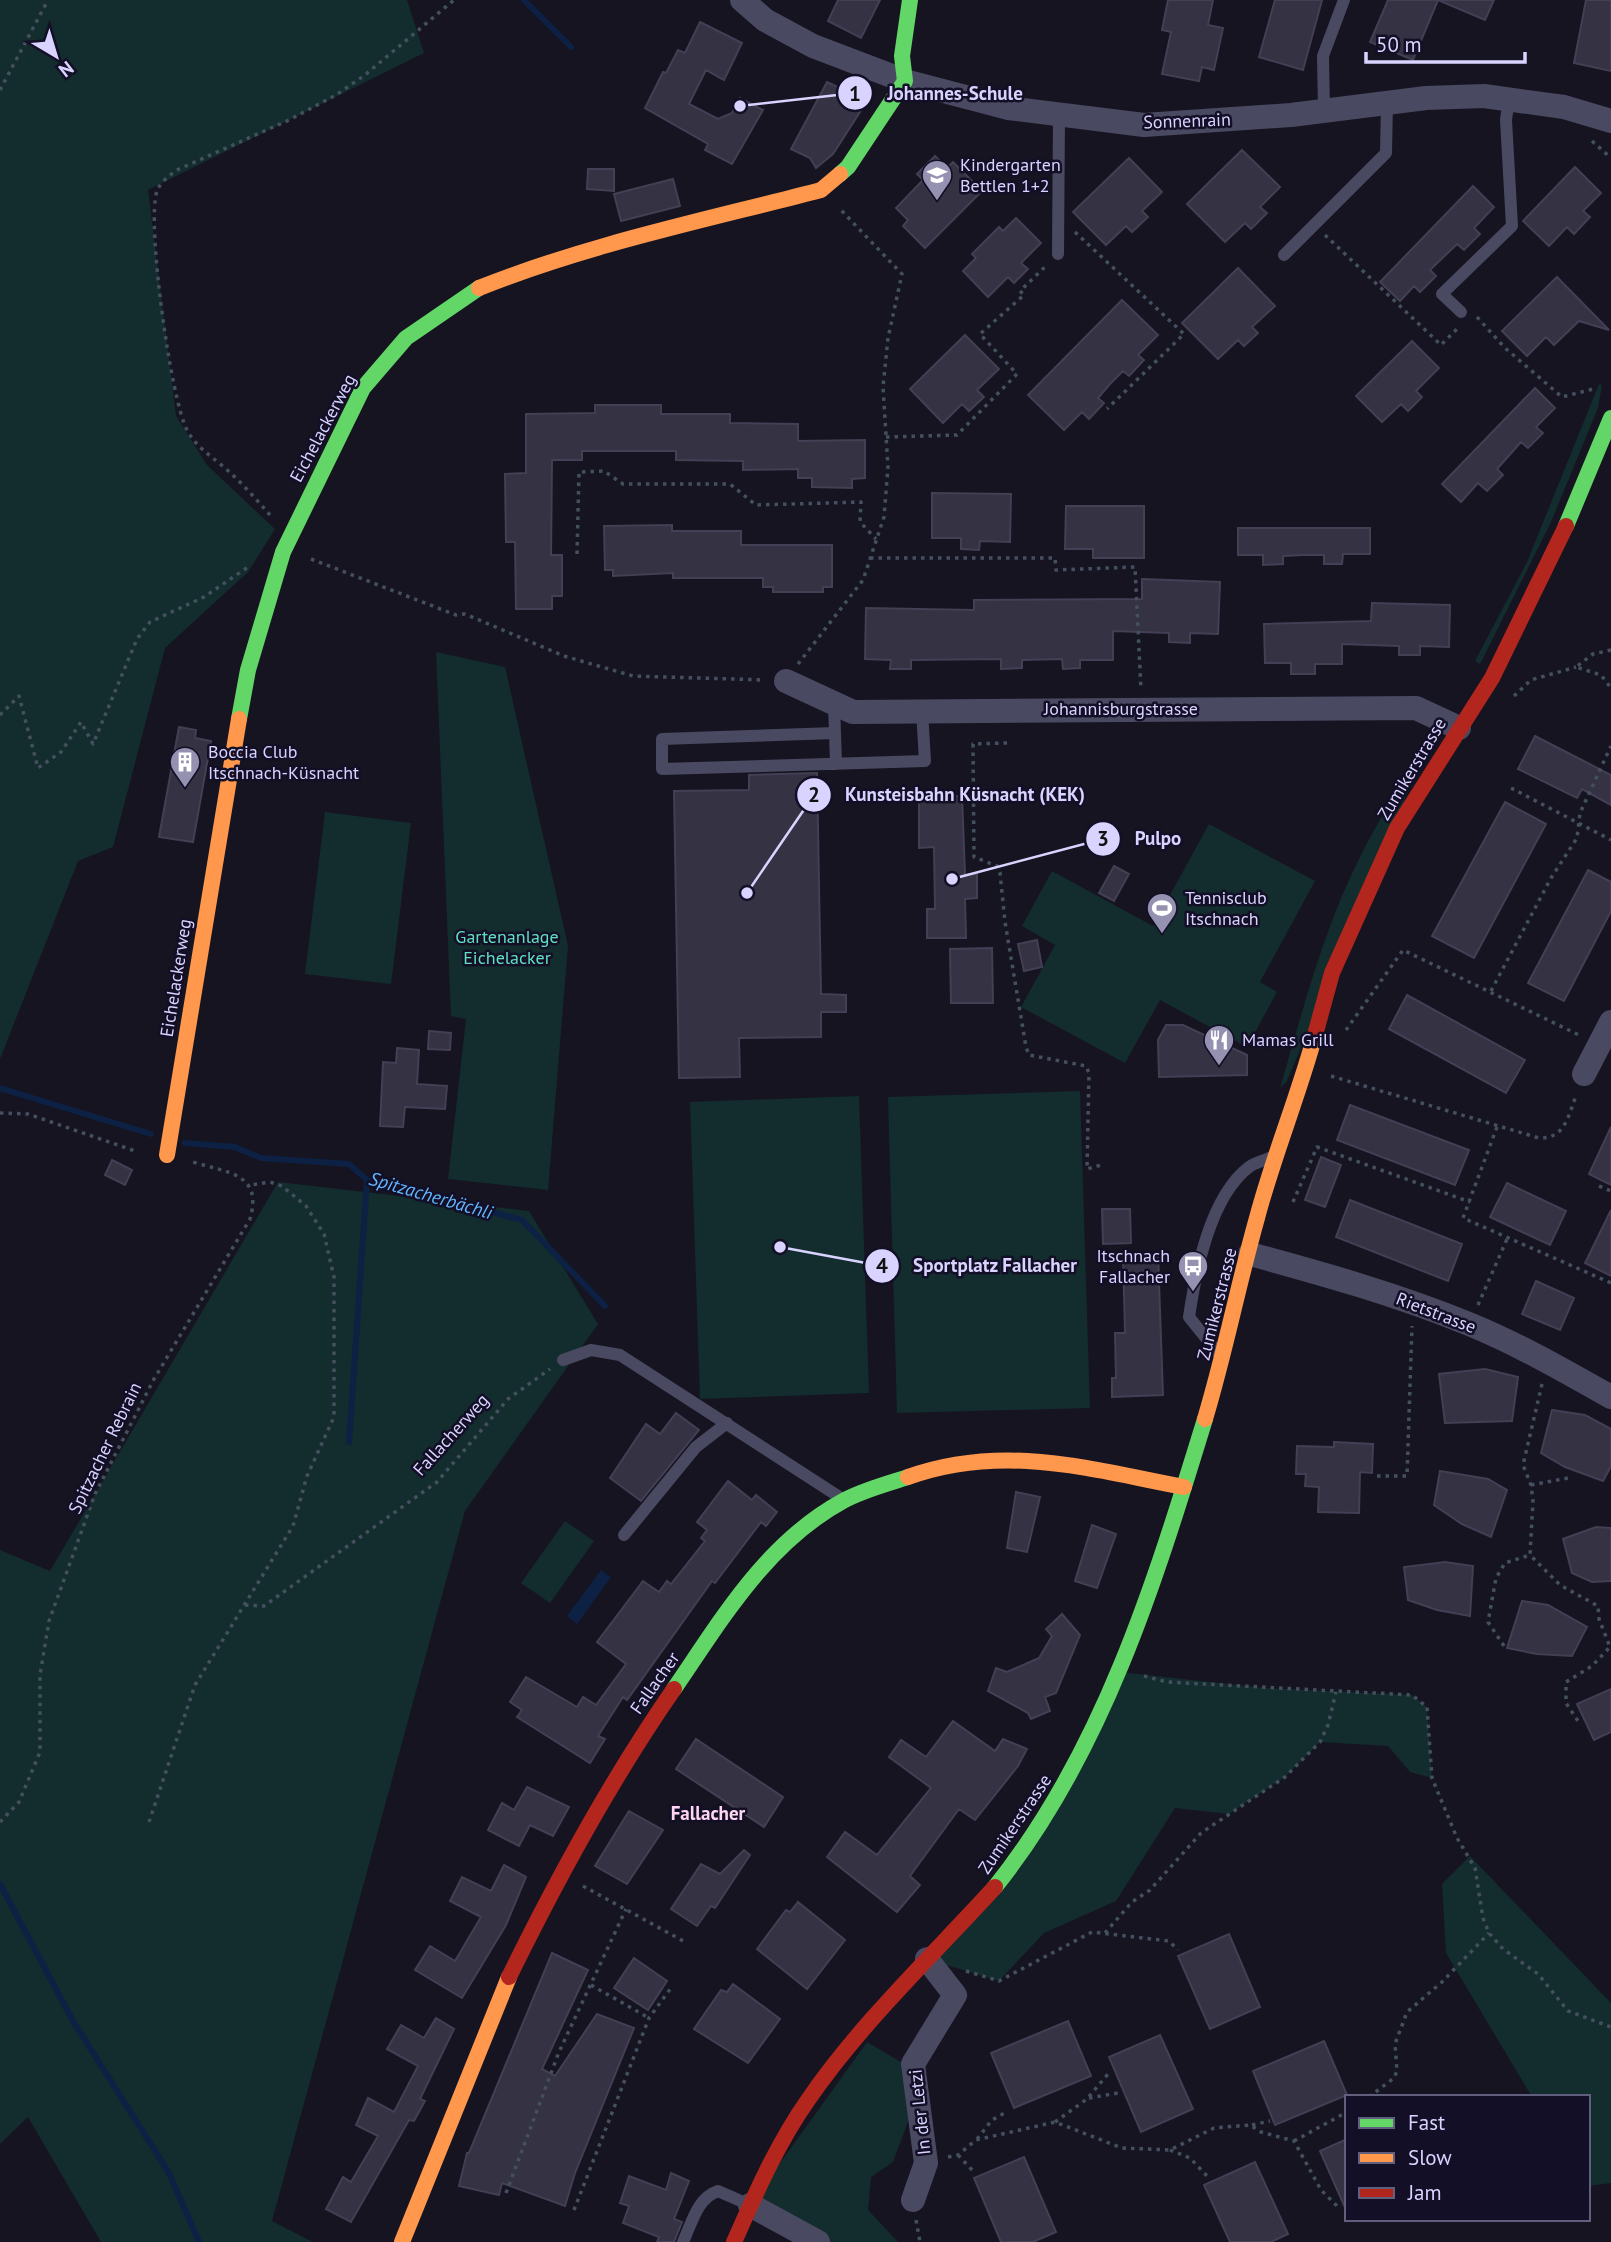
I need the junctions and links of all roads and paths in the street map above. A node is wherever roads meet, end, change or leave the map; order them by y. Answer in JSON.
{"nodes":[{"id":1,"x":48,"y":0,"type":"edge"},
{"id":2,"x":454,"y":0,"type":"edge"},
{"id":3,"x":742,"y":0,"type":"edge"},
{"id":4,"x":910,"y":0,"type":"edge"},
{"id":5,"x":1343,"y":0,"type":"edge"},
{"id":6,"x":905,"y":81,"type":"junction"},
{"id":7,"x":0,"y":90,"type":"edge"},
{"id":8,"x":1509,"y":98,"type":"junction"},
{"id":9,"x":1387,"y":103,"type":"junction"},
{"id":10,"x":1324,"y":111,"type":"junction"},
{"id":11,"x":1059,"y":114,"type":"junction"},
{"id":12,"x":1611,"y":121,"type":"edge"},
{"id":13,"x":1585,"y":135,"type":"dead end"},
{"id":14,"x":1611,"y":158,"type":"edge"},
{"id":15,"x":821,"y":190,"type":"junction"},
{"id":16,"x":1058,"y":216,"type":"junction"},
{"id":17,"x":1314,"y":225,"type":"junction"},
{"id":18,"x":1058,"y":254,"type":"joint"},
{"id":19,"x":1284,"y":255,"type":"dead end"},
{"id":20,"x":1461,"y":312,"type":"junction"},
{"id":21,"x":1593,"y":389,"type":"dead end"},
{"id":22,"x":1107,"y":409,"type":"dead end"},
{"id":23,"x":1611,"y":418,"type":"edge"},
{"id":24,"x":886,"y":437,"type":"junction"},
{"id":25,"x":876,"y":540,"type":"junction"},
{"id":26,"x":286,"y":544,"type":"junction"},
{"id":27,"x":577,"y":554,"type":"dead end"},
{"id":28,"x":870,"y":558,"type":"junction"},
{"id":29,"x":1611,"y":650,"type":"edge"},
{"id":30,"x":1576,"y":667,"type":"junction"},
{"id":31,"x":786,"y":681,"type":"junction"},
{"id":32,"x":1611,"y":688,"type":"edge"},
{"id":33,"x":1506,"y":693,"type":"dead end"},
{"id":34,"x":834,"y":703,"type":"junction"},
{"id":35,"x":1142,"y":709,"type":"junction"},
{"id":36,"x":922,"y":711,"type":"junction"},
{"id":37,"x":0,"y":715,"type":"edge"},
{"id":38,"x":1459,"y":728,"type":"junction"},
{"id":39,"x":835,"y":733,"type":"junction"},
{"id":40,"x":1007,"y":743,"type":"dead end"},
{"id":41,"x":1611,"y":746,"type":"edge"},
{"id":42,"x":836,"y":764,"type":"junction"},
{"id":43,"x":1511,"y":788,"type":"dead end"},
{"id":44,"x":1579,"y":824,"type":"junction"},
{"id":45,"x":1611,"y":840,"type":"edge"},
{"id":46,"x":1490,"y":991,"type":"junction"},
{"id":47,"x":1611,"y":1022,"type":"edge"},
{"id":48,"x":1312,"y":1043,"type":"junction"},
{"id":49,"x":1599,"y":1045,"type":"junction"},
{"id":50,"x":1306,"y":1068,"type":"junction"},
{"id":51,"x":1584,"y":1074,"type":"joint"},
{"id":52,"x":0,"y":1113,"type":"edge"},
{"id":53,"x":1497,"y":1127,"type":"junction"},
{"id":54,"x":167,"y":1154,"type":"junction"},
{"id":55,"x":1276,"y":1156,"type":"junction"},
{"id":56,"x":1101,"y":1166,"type":"dead end"},
{"id":57,"x":250,"y":1185,"type":"junction"},
{"id":58,"x":1599,"y":1186,"type":"dead end"},
{"id":59,"x":1611,"y":1191,"type":"edge"},
{"id":60,"x":1469,"y":1202,"type":"junction"},
{"id":61,"x":1290,"y":1211,"type":"dead end"},
{"id":62,"x":1507,"y":1239,"type":"junction"},
{"id":63,"x":1250,"y":1254,"type":"junction"},
{"id":64,"x":1611,"y":1283,"type":"edge"},
{"id":65,"x":1413,"y":1303,"type":"junction"},
{"id":66,"x":1470,"y":1324,"type":"junction"},
{"id":67,"x":1223,"y":1359,"type":"junction"},
{"id":68,"x":563,"y":1360,"type":"joint"},
{"id":69,"x":1549,"y":1362,"type":"junction"},
{"id":70,"x":1611,"y":1398,"type":"edge"},
{"id":71,"x":727,"y":1423,"type":"junction"},
{"id":72,"x":1377,"y":1476,"type":"dead end"},
{"id":73,"x":1568,"y":1478,"type":"dead end"},
{"id":74,"x":1531,"y":1485,"type":"junction"},
{"id":75,"x":1184,"y":1487,"type":"junction"},
{"id":76,"x":844,"y":1500,"type":"junction"},
{"id":77,"x":624,"y":1535,"type":"dead end"},
{"id":78,"x":1530,"y":1555,"type":"junction"},
{"id":79,"x":245,"y":1605,"type":"junction"},
{"id":80,"x":1504,"y":1646,"type":"dead end"},
{"id":81,"x":1136,"y":1674,"type":"dead end"},
{"id":82,"x":1336,"y":1692,"type":"junction"},
{"id":83,"x":1580,"y":1724,"type":"dead end"},
{"id":84,"x":0,"y":1822,"type":"edge"},
{"id":85,"x":149,"y":1822,"type":"dead end"},
{"id":86,"x":559,"y":1874,"type":"junction"},
{"id":87,"x":626,"y":1909,"type":"junction"},
{"id":88,"x":1105,"y":1933,"type":"junction"},
{"id":89,"x":1489,"y":1933,"type":"junction"},
{"id":90,"x":685,"y":1942,"type":"dead end"},
{"id":91,"x":1178,"y":1950,"type":"dead end"},
{"id":92,"x":927,"y":1959,"type":"junction"},
{"id":93,"x":963,"y":1970,"type":"dead end"},
{"id":94,"x":591,"y":1985,"type":"junction"},
{"id":95,"x":671,"y":1988,"type":"dead end"},
{"id":96,"x":649,"y":2018,"type":"junction"},
{"id":97,"x":1611,"y":2027,"type":"edge"},
{"id":98,"x":1108,"y":2074,"type":"dead end"},
{"id":99,"x":1118,"y":2093,"type":"dead end"},
{"id":100,"x":1372,"y":2095,"type":"edge"},
{"id":101,"x":1087,"y":2099,"type":"junction"},
{"id":102,"x":1008,"y":2111,"type":"dead end"},
{"id":103,"x":1345,"y":2113,"type":"edge"},
{"id":104,"x":1270,"y":2121,"type":"dead end"},
{"id":105,"x":1055,"y":2122,"type":"junction"},
{"id":106,"x":1250,"y":2125,"type":"junction"},
{"id":107,"x":976,"y":2140,"type":"junction"},
{"id":108,"x":1294,"y":2141,"type":"junction"},
{"id":109,"x":1170,"y":2150,"type":"junction"},
{"id":110,"x":958,"y":2155,"type":"junction"},
{"id":111,"x":926,"y":2163,"type":"junction"},
{"id":112,"x":974,"y":2172,"type":"dead end"},
{"id":113,"x":1208,"y":2178,"type":"dead end"},
{"id":114,"x":506,"y":2193,"type":"dead end"},
{"id":115,"x":913,"y":2200,"type":"dead end"},
{"id":116,"x":750,"y":2205,"type":"junction"},
{"id":117,"x":1338,"y":2207,"type":"dead end"},
{"id":118,"x":574,"y":2210,"type":"dead end"},
{"id":119,"x":402,"y":2242,"type":"edge"},
{"id":120,"x":683,"y":2242,"type":"edge"},
{"id":121,"x":734,"y":2242,"type":"edge"},
{"id":122,"x":818,"y":2242,"type":"edge"}],
"edges":[{"from":1,"to":7,"type":"path"},
{"from":2,"to":26,"type":"path"},
{"from":3,"to":6,"type":"street","name":"Sonnenrain"},
{"from":4,"to":6,"type":"street"},
{"from":5,"to":10,"type":"lane"},
{"from":6,"to":11,"type":"street","name":"Sonnenrain"},
{"from":6,"to":15,"type":"street","name":"Eichelackerweg"},
{"from":8,"to":9,"type":"street","name":"Sonnenrain"},
{"from":8,"to":12,"type":"street","name":"Sonnenrain"},
{"from":8,"to":20,"type":"lane"},
{"from":9,"to":10,"type":"street","name":"Sonnenrain"},
{"from":9,"to":17,"type":"lane"},
{"from":10,"to":11,"type":"street","name":"Sonnenrain"},
{"from":11,"to":16,"type":"lane"},
{"from":13,"to":14,"type":"path"},
{"from":15,"to":24,"type":"path"},
{"from":15,"to":26,"type":"street","name":"Eichelackerweg"},
{"from":16,"to":18,"type":"lane"},
{"from":16,"to":22,"type":"path"},
{"from":17,"to":19,"type":"lane"},
{"from":17,"to":20,"type":"path"},
{"from":18,"to":24,"type":"path"},
{"from":20,"to":21,"type":"path"},
{"from":23,"to":38,"type":"street","name":"Zumikerstrasse"},
{"from":24,"to":25,"type":"path"},
{"from":25,"to":27,"type":"path"},
{"from":25,"to":28,"type":"path"},
{"from":26,"to":31,"type":"path"},
{"from":26,"to":37,"type":"path"},
{"from":26,"to":54,"type":"street","name":"Eichelackerweg"},
{"from":28,"to":31,"type":"path"},
{"from":28,"to":35,"type":"path"},
{"from":29,"to":30,"type":"path"},
{"from":30,"to":32,"type":"path"},
{"from":30,"to":33,"type":"path"},
{"from":31,"to":34,"type":"street","name":"Johannisburgstrasse"},
{"from":34,"to":36,"type":"street","name":"Johannisburgstrasse"},
{"from":34,"to":39,"type":"lane"},
{"from":35,"to":36,"type":"street","name":"Johannisburgstrasse"},
{"from":35,"to":38,"type":"street","name":"Johannisburgstrasse"},
{"from":36,"to":42,"type":"lane"},
{"from":38,"to":48,"type":"street","name":"Zumikerstrasse"},
{"from":39,"to":42,"type":"lane"},
{"from":39,"to":42,"type":"lane"},
{"from":40,"to":56,"type":"path"},
{"from":41,"to":44,"type":"path"},
{"from":43,"to":44,"type":"path"},
{"from":44,"to":45,"type":"path"},
{"from":44,"to":46,"type":"path"},
{"from":46,"to":48,"type":"path"},
{"from":46,"to":49,"type":"path"},
{"from":47,"to":49,"type":"street"},
{"from":48,"to":50,"type":"street","name":"Zumikerstrasse"},
{"from":49,"to":51,"type":"street"},
{"from":50,"to":53,"type":"path"},
{"from":50,"to":55,"type":"street","name":"Zumikerstrasse"},
{"from":51,"to":53,"type":"path"},
{"from":52,"to":54,"type":"path"},
{"from":53,"to":60,"type":"path"},
{"from":54,"to":57,"type":"path"},
{"from":55,"to":63,"type":"street","name":"Zumikerstrasse"},
{"from":55,"to":67,"type":"lane"},
{"from":57,"to":79,"type":"path"},
{"from":57,"to":84,"type":"path","name":"Spitzacher Rebrain"},
{"from":58,"to":59,"type":"path"},
{"from":60,"to":61,"type":"path"},
{"from":60,"to":62,"type":"path"},
{"from":62,"to":64,"type":"path"},
{"from":62,"to":66,"type":"path"},
{"from":63,"to":65,"type":"street","name":"Rietstrasse"},
{"from":63,"to":67,"type":"street","name":"Zumikerstrasse"},
{"from":65,"to":66,"type":"street","name":"Rietstrasse"},
{"from":65,"to":72,"type":"path"},
{"from":66,"to":69,"type":"street","name":"Rietstrasse"},
{"from":67,"to":75,"type":"street","name":"Zumikerstrasse"},
{"from":68,"to":71,"type":"lane"},
{"from":68,"to":79,"type":"path","name":"Fallacherweg"},
{"from":69,"to":70,"type":"street","name":"Rietstrasse"},
{"from":69,"to":74,"type":"path"},
{"from":71,"to":76,"type":"lane"},
{"from":71,"to":77,"type":"lane"},
{"from":73,"to":74,"type":"path"},
{"from":74,"to":78,"type":"path"},
{"from":75,"to":76,"type":"street","name":"Fallacher"},
{"from":75,"to":92,"type":"street","name":"Zumikerstrasse"},
{"from":76,"to":86,"type":"street","name":"Fallacher"},
{"from":78,"to":80,"type":"path"},
{"from":78,"to":83,"type":"path"},
{"from":79,"to":85,"type":"path"},
{"from":81,"to":82,"type":"path"},
{"from":82,"to":88,"type":"path"},
{"from":82,"to":89,"type":"path"},
{"from":86,"to":87,"type":"path"},
{"from":86,"to":119,"type":"street","name":"Fallacher"},
{"from":87,"to":90,"type":"path"},
{"from":87,"to":94,"type":"path"},
{"from":88,"to":91,"type":"path"},
{"from":88,"to":93,"type":"path"},
{"from":89,"to":97,"type":"path"},
{"from":89,"to":100,"type":"path"},
{"from":92,"to":111,"type":"street","name":"In der Letzi"},
{"from":92,"to":116,"type":"street","name":"Zumikerstrasse"},
{"from":94,"to":96,"type":"path"},
{"from":94,"to":114,"type":"path"},
{"from":95,"to":96,"type":"path"},
{"from":96,"to":118,"type":"path"},
{"from":98,"to":101,"type":"path"},
{"from":99,"to":101,"type":"path"},
{"from":101,"to":105,"type":"path"},
{"from":102,"to":107,"type":"path"},
{"from":103,"to":108,"type":"path"},
{"from":104,"to":106,"type":"path"},
{"from":105,"to":107,"type":"path"},
{"from":105,"to":109,"type":"path"},
{"from":106,"to":108,"type":"path"},
{"from":106,"to":109,"type":"path"},
{"from":107,"to":110,"type":"path"},
{"from":108,"to":117,"type":"path"},
{"from":109,"to":113,"type":"path"},
{"from":110,"to":111,"type":"path"},
{"from":110,"to":112,"type":"path"},
{"from":111,"to":115,"type":"street","name":"In der Letzi"},
{"from":116,"to":120,"type":"lane"},
{"from":116,"to":121,"type":"street","name":"Zumikerstrasse"},
{"from":116,"to":122,"type":"street"}]}
